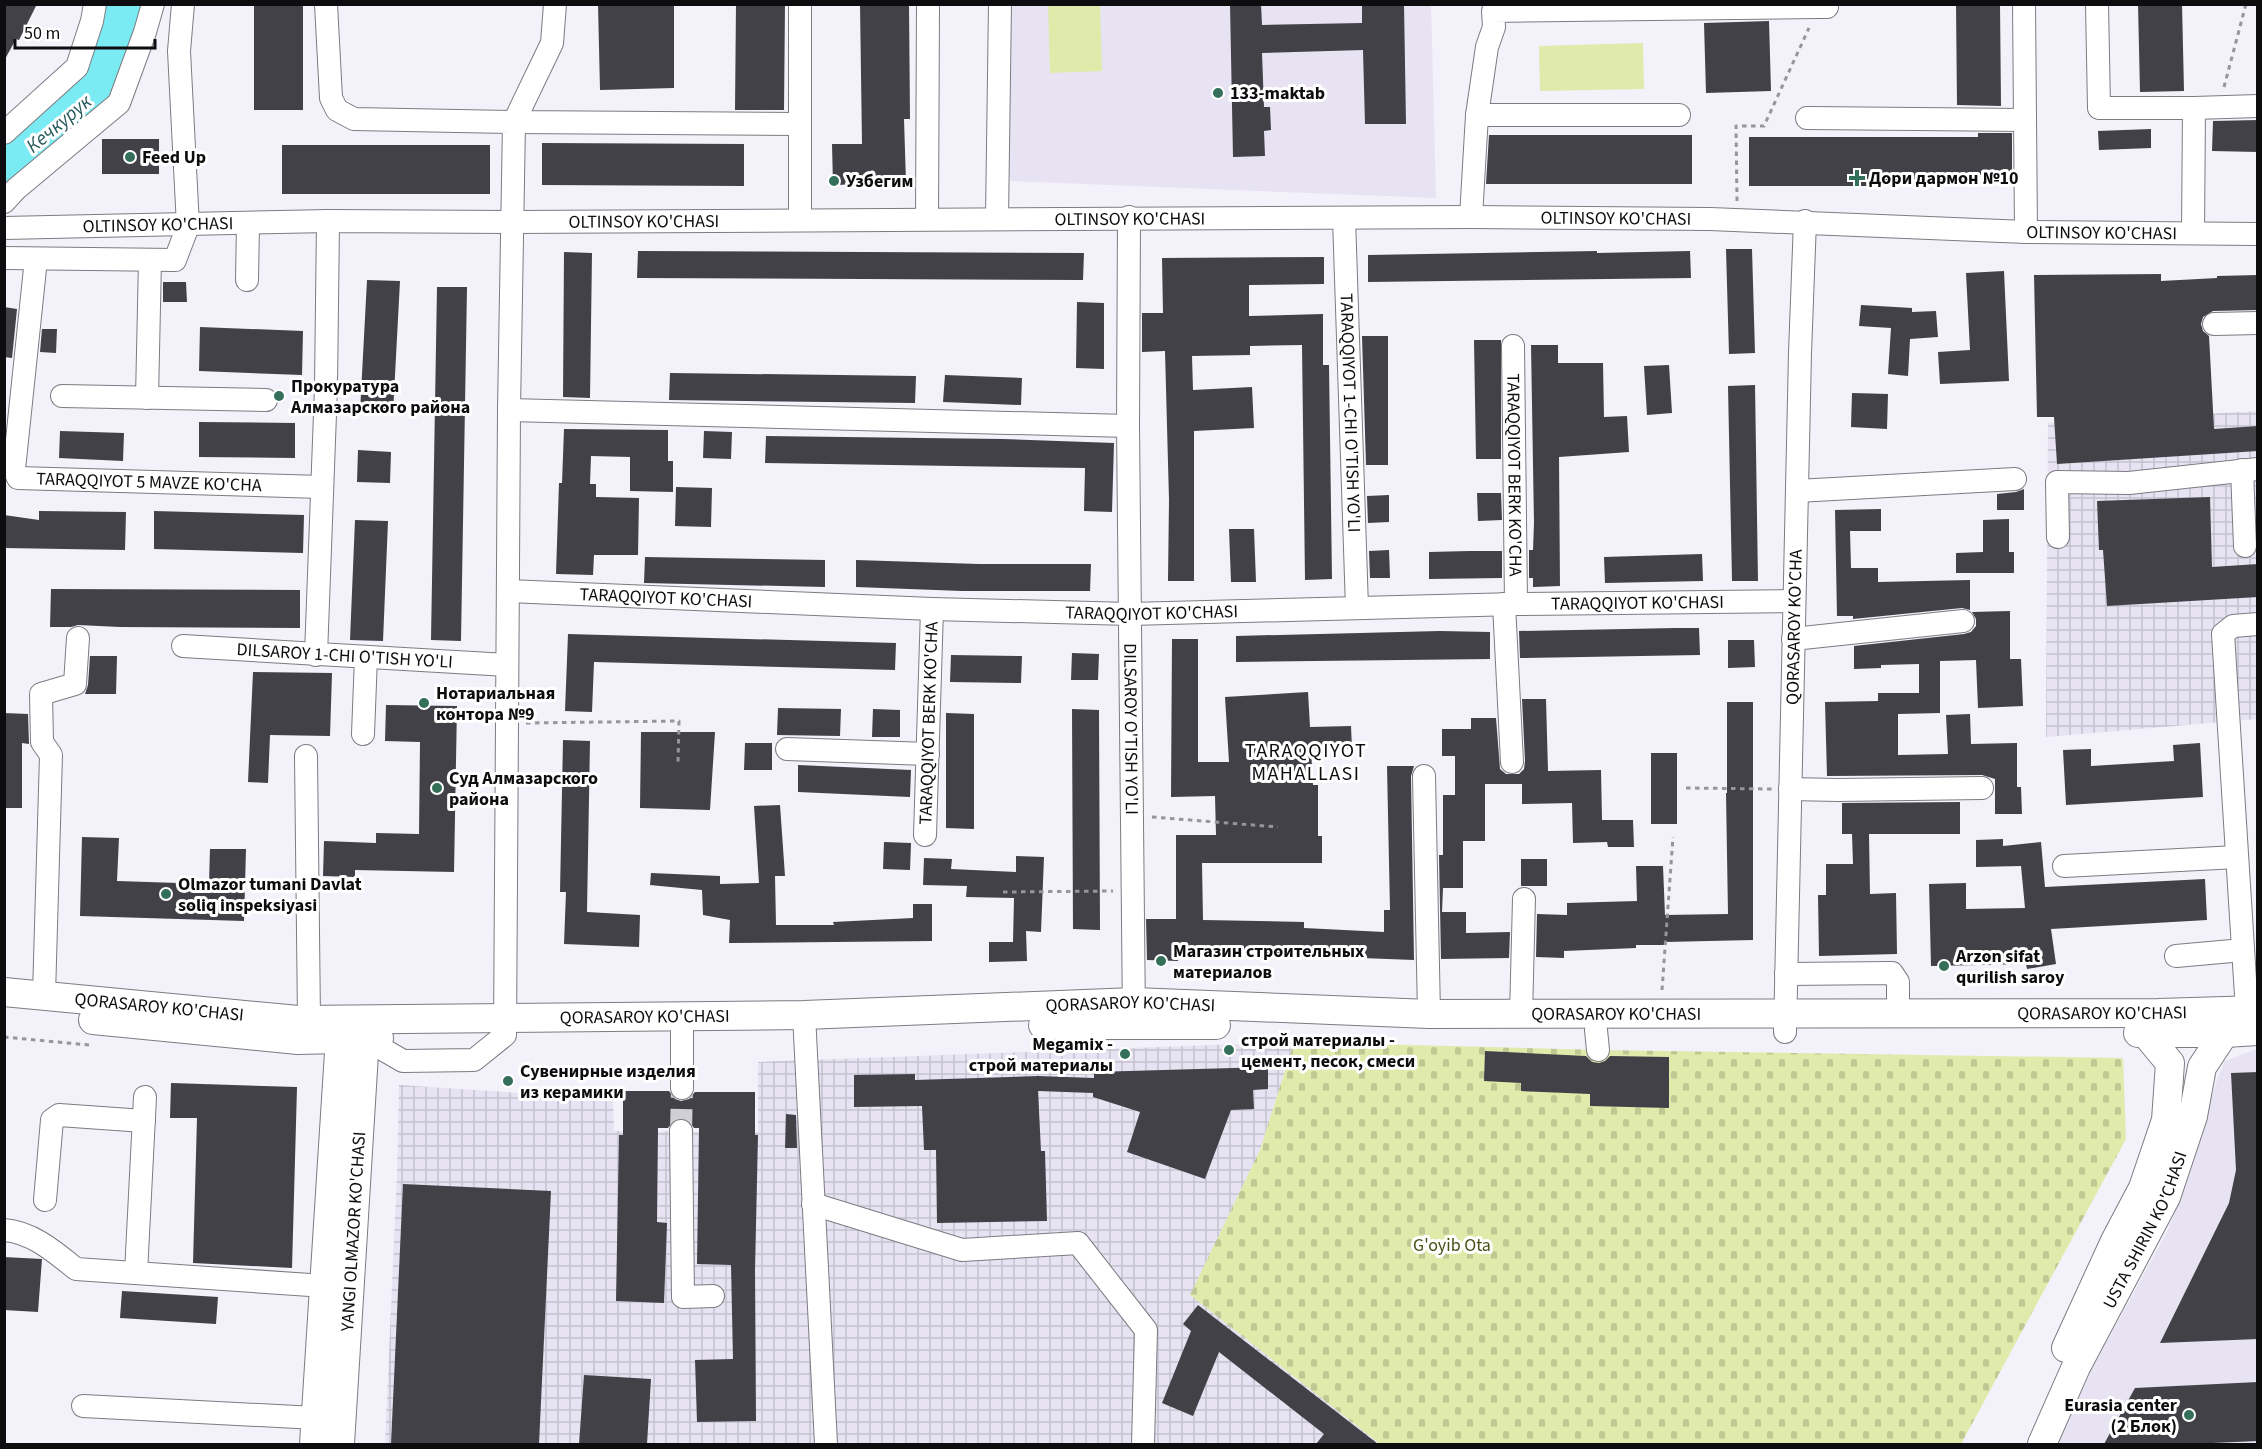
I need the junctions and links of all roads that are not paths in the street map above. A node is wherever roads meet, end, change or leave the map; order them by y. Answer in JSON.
{"nodes":[{"id":1,"x":95,"y":4,"type":"edge"},
{"id":2,"x":153,"y":4,"type":"edge"},
{"id":3,"x":183,"y":4,"type":"edge"},
{"id":4,"x":326,"y":4,"type":"edge"},
{"id":5,"x":555,"y":4,"type":"edge"},
{"id":6,"x":800,"y":4,"type":"edge"},
{"id":7,"x":928,"y":4,"type":"edge"},
{"id":8,"x":1000,"y":4,"type":"edge"},
{"id":9,"x":2024,"y":4,"type":"edge"},
{"id":10,"x":2097,"y":4,"type":"edge"},
{"id":11,"x":1680,"y":6,"type":"edge"},
{"id":12,"x":1729,"y":6,"type":"edge"},
{"id":13,"x":1823,"y":6,"type":"edge"},
{"id":14,"x":1548,"y":7,"type":"edge"},
{"id":15,"x":1603,"y":7,"type":"edge"},
{"id":16,"x":2258,"y":106,"type":"edge"},
{"id":17,"x":2194,"y":108,"type":"junction"},
{"id":18,"x":1477,"y":115,"type":"junction"},
{"id":19,"x":1678,"y":115,"type":"dead end"},
{"id":20,"x":1807,"y":118,"type":"dead end"},
{"id":21,"x":2025,"y":120,"type":"junction"},
{"id":22,"x":514,"y":122,"type":"junction"},
{"id":23,"x":800,"y":124,"type":"junction"},
{"id":24,"x":4,"y":132,"type":"edge"},
{"id":25,"x":4,"y":202,"type":"edge"},
{"id":26,"x":1129,"y":217,"type":"junction"},
{"id":27,"x":1471,"y":217,"type":"junction"},
{"id":28,"x":998,"y":218,"type":"junction"},
{"id":29,"x":1344,"y":218,"type":"junction"},
{"id":30,"x":927,"y":219,"type":"junction"},
{"id":31,"x":800,"y":220,"type":"junction"},
{"id":32,"x":328,"y":221,"type":"junction"},
{"id":33,"x":1805,"y":221,"type":"junction"},
{"id":34,"x":512,"y":222,"type":"junction"},
{"id":35,"x":248,"y":224,"type":"junction"},
{"id":36,"x":188,"y":225,"type":"junction"},
{"id":37,"x":4,"y":228,"type":"edge"},
{"id":38,"x":2026,"y":232,"type":"junction"},
{"id":39,"x":2193,"y":233,"type":"junction"},
{"id":40,"x":2258,"y":234,"type":"edge"},
{"id":41,"x":4,"y":258,"type":"edge"},
{"id":42,"x":36,"y":258,"type":"junction"},
{"id":43,"x":150,"y":260,"type":"junction"},
{"id":44,"x":247,"y":280,"type":"dead end"},
{"id":45,"x":2258,"y":323,"type":"edge"},
{"id":46,"x":2214,"y":324,"type":"dead end"},
{"id":47,"x":1513,"y":346,"type":"dead end"},
{"id":48,"x":62,"y":396,"type":"dead end"},
{"id":49,"x":147,"y":398,"type":"junction"},
{"id":50,"x":266,"y":400,"type":"dead end"},
{"id":51,"x":508,"y":410,"type":"junction"},
{"id":52,"x":1128,"y":426,"type":"junction"},
{"id":53,"x":2250,"y":470,"type":"edge"},
{"id":54,"x":2015,"y":478,"type":"dead end"},
{"id":55,"x":322,"y":488,"type":"junction"},
{"id":56,"x":1797,"y":491,"type":"junction"},
{"id":57,"x":2058,"y":537,"type":"dead end"},
{"id":58,"x":2245,"y":546,"type":"dead end"},
{"id":59,"x":508,"y":591,"type":"junction"},
{"id":60,"x":1794,"y":601,"type":"junction"},
{"id":61,"x":1510,"y":604,"type":"junction"},
{"id":62,"x":1357,"y":608,"type":"junction"},
{"id":63,"x":932,"y":609,"type":"junction"},
{"id":64,"x":1130,"y":614,"type":"junction"},
{"id":65,"x":1963,"y":621,"type":"dead end"},
{"id":66,"x":2258,"y":624,"type":"edge"},
{"id":67,"x":78,"y":638,"type":"dead end"},
{"id":68,"x":1793,"y":639,"type":"junction"},
{"id":69,"x":183,"y":646,"type":"dead end"},
{"id":70,"x":316,"y":655,"type":"junction"},
{"id":71,"x":366,"y":657,"type":"junction"},
{"id":72,"x":507,"y":665,"type":"junction"},
{"id":73,"x":363,"y":734,"type":"dead end"},
{"id":74,"x":787,"y":749,"type":"dead end"},
{"id":75,"x":928,"y":754,"type":"junction"},
{"id":76,"x":306,"y":756,"type":"dead end"},
{"id":77,"x":1512,"y":762,"type":"dead end"},
{"id":78,"x":1424,"y":776,"type":"dead end"},
{"id":79,"x":1982,"y":788,"type":"dead end"},
{"id":80,"x":1790,"y":789,"type":"junction"},
{"id":81,"x":926,"y":835,"type":"dead end"},
{"id":82,"x":2237,"y":858,"type":"junction"},
{"id":83,"x":2064,"y":866,"type":"dead end"},
{"id":84,"x":1524,"y":899,"type":"dead end"},
{"id":85,"x":2243,"y":950,"type":"junction"},
{"id":86,"x":2176,"y":956,"type":"dead end"},
{"id":87,"x":1786,"y":974,"type":"junction"},
{"id":88,"x":4,"y":992,"type":"edge"},
{"id":89,"x":44,"y":995,"type":"junction"},
{"id":90,"x":4,"y":1011,"type":"edge"},
{"id":91,"x":1134,"y":1013,"type":"junction"},
{"id":92,"x":1429,"y":1014,"type":"junction"},
{"id":93,"x":1898,"y":1014,"type":"junction"},
{"id":94,"x":1521,"y":1015,"type":"junction"},
{"id":95,"x":2239,"y":1018,"type":"edge"},
{"id":96,"x":309,"y":1020,"type":"junction"},
{"id":97,"x":804,"y":1022,"type":"junction"},
{"id":98,"x":1785,"y":1023,"type":"junction"},
{"id":99,"x":2152,"y":1023,"type":"junction"},
{"id":100,"x":505,"y":1027,"type":"junction"},
{"id":101,"x":353,"y":1029,"type":"junction"},
{"id":102,"x":682,"y":1032,"type":"junction"},
{"id":103,"x":2185,"y":1033,"type":"junction"},
{"id":104,"x":2170,"y":1063,"type":"junction"},
{"id":105,"x":2202,"y":1067,"type":"junction"},
{"id":106,"x":682,"y":1088,"type":"tunnel mouth"},
{"id":107,"x":145,"y":1097,"type":"dead end"},
{"id":108,"x":144,"y":1120,"type":"junction"},
{"id":109,"x":681,"y":1131,"type":"tunnel mouth"},
{"id":110,"x":45,"y":1200,"type":"dead end"},
{"id":111,"x":813,"y":1204,"type":"junction"},
{"id":112,"x":4,"y":1230,"type":"edge"},
{"id":113,"x":136,"y":1273,"type":"junction"},
{"id":114,"x":325,"y":1286,"type":"junction"},
{"id":115,"x":713,"y":1296,"type":"dead end"},
{"id":116,"x":83,"y":1406,"type":"dead end"},
{"id":117,"x":315,"y":1431,"type":"edge"},
{"id":118,"x":340,"y":1444,"type":"edge"},
{"id":119,"x":826,"y":1444,"type":"edge"},
{"id":120,"x":1143,"y":1444,"type":"edge"},
{"id":121,"x":2022,"y":1444,"type":"edge"},
{"id":122,"x":2042,"y":1444,"type":"edge"}],
"edges":[{"from":1,"to":24,"type":"street"},
{"from":2,"to":25,"type":"street"},
{"from":3,"to":36,"type":"street"},
{"from":4,"to":22,"type":"street"},
{"from":5,"to":22,"type":"street"},
{"from":6,"to":23,"type":"street"},
{"from":7,"to":30,"type":"street"},
{"from":8,"to":28,"type":"street"},
{"from":9,"to":21,"type":"street"},
{"from":10,"to":17,"type":"street"},
{"from":11,"to":12,"type":"street"},
{"from":11,"to":15,"type":"street"},
{"from":12,"to":13,"type":"street"},
{"from":14,"to":15,"type":"street"},
{"from":14,"to":18,"type":"street"},
{"from":16,"to":17,"type":"street"},
{"from":17,"to":39,"type":"street"},
{"from":18,"to":19,"type":"street"},
{"from":18,"to":27,"type":"street"},
{"from":20,"to":21,"type":"street"},
{"from":21,"to":38,"type":"street"},
{"from":22,"to":23,"type":"street"},
{"from":22,"to":34,"type":"street"},
{"from":23,"to":31,"type":"street"},
{"from":26,"to":28,"type":"street","name":"OLTINSOY KO'CHASI"},
{"from":26,"to":29,"type":"street","name":"OLTINSOY KO'CHASI"},
{"from":26,"to":52,"type":"street","name":"DILSAROY O'TISH YO'LI"},
{"from":27,"to":29,"type":"street","name":"OLTINSOY KO'CHASI"},
{"from":27,"to":33,"type":"street","name":"OLTINSOY KO'CHASI"},
{"from":28,"to":30,"type":"street","name":"OLTINSOY KO'CHASI"},
{"from":29,"to":62,"type":"street","name":"TARAQQIYOT 1-CHI O'TISH YO'LI"},
{"from":30,"to":31,"type":"street","name":"OLTINSOY KO'CHASI"},
{"from":31,"to":34,"type":"street","name":"OLTINSOY KO'CHASI"},
{"from":32,"to":34,"type":"street","name":"OLTINSOY KO'CHASI"},
{"from":32,"to":35,"type":"street","name":"OLTINSOY KO'CHASI"},
{"from":32,"to":55,"type":"street"},
{"from":33,"to":38,"type":"street","name":"OLTINSOY KO'CHASI"},
{"from":33,"to":56,"type":"street","name":"QORASAROY KO'CHA"},
{"from":34,"to":51,"type":"street"},
{"from":35,"to":36,"type":"street","name":"OLTINSOY KO'CHASI"},
{"from":35,"to":44,"type":"street"},
{"from":36,"to":37,"type":"street","name":"OLTINSOY KO'CHASI"},
{"from":36,"to":43,"type":"street"},
{"from":38,"to":39,"type":"street","name":"OLTINSOY KO'CHASI"},
{"from":39,"to":40,"type":"street","name":"OLTINSOY KO'CHASI"},
{"from":41,"to":42,"type":"street"},
{"from":42,"to":43,"type":"street"},
{"from":42,"to":55,"type":"street","name":"TARAQQIYOT 5 MAVZE KO'CHA"},
{"from":43,"to":49,"type":"street"},
{"from":45,"to":46,"type":"street"},
{"from":47,"to":61,"type":"street","name":"TARAQQIYOT BERK KO'CHA"},
{"from":48,"to":49,"type":"street"},
{"from":49,"to":50,"type":"street"},
{"from":51,"to":52,"type":"street"},
{"from":51,"to":59,"type":"street"},
{"from":52,"to":64,"type":"street","name":"DILSAROY O'TISH YO'LI"},
{"from":53,"to":57,"type":"street"},
{"from":53,"to":58,"type":"street"},
{"from":54,"to":56,"type":"street"},
{"from":55,"to":70,"type":"street"},
{"from":56,"to":60,"type":"street","name":"QORASAROY KO'CHA"},
{"from":59,"to":63,"type":"street","name":"TARAQQIYOT KO'CHASI"},
{"from":59,"to":72,"type":"street"},
{"from":60,"to":61,"type":"street","name":"TARAQQIYOT KO'CHASI"},
{"from":60,"to":68,"type":"street","name":"QORASAROY KO'CHA"},
{"from":61,"to":62,"type":"street","name":"TARAQQIYOT KO'CHASI"},
{"from":61,"to":77,"type":"street","name":"TARAQQIYOT BERK KO'CHA"},
{"from":62,"to":64,"type":"street","name":"TARAQQIYOT KO'CHASI"},
{"from":63,"to":64,"type":"street","name":"TARAQQIYOT KO'CHASI"},
{"from":63,"to":75,"type":"street","name":"TARAQQIYOT BERK KO'CHA"},
{"from":64,"to":91,"type":"street","name":"DILSAROY O'TISH YO'LI"},
{"from":65,"to":68,"type":"street"},
{"from":66,"to":82,"type":"street"},
{"from":67,"to":89,"type":"street"},
{"from":68,"to":80,"type":"street","name":"QORASAROY KO'CHA"},
{"from":69,"to":70,"type":"street","name":"DILSAROY 1-CHI O'TISH YO'LI"},
{"from":70,"to":71,"type":"street","name":"DILSAROY 1-CHI O'TISH YO'LI"},
{"from":71,"to":72,"type":"street","name":"DILSAROY 1-CHI O'TISH YO'LI"},
{"from":71,"to":73,"type":"street"},
{"from":72,"to":100,"type":"street"},
{"from":74,"to":75,"type":"street"},
{"from":75,"to":81,"type":"street","name":"TARAQQIYOT BERK KO'CHA"},
{"from":76,"to":96,"type":"street"},
{"from":78,"to":92,"type":"street"},
{"from":79,"to":80,"type":"street"},
{"from":80,"to":87,"type":"street","name":"QORASAROY KO'CHA"},
{"from":82,"to":83,"type":"street"},
{"from":82,"to":85,"type":"street"},
{"from":84,"to":94,"type":"street"},
{"from":85,"to":86,"type":"street"},
{"from":85,"to":95,"type":"street"},
{"from":87,"to":93,"type":"street"},
{"from":87,"to":98,"type":"street","name":"QORASAROY KO'CHA"},
{"from":88,"to":89,"type":"main road","name":"QORASAROY KO'CHASI"},
{"from":89,"to":96,"type":"main road","name":"QORASAROY KO'CHASI"},
{"from":90,"to":101,"type":"main road","name":"QORASAROY KO'CHASI"},
{"from":91,"to":92,"type":"main road","name":"QORASAROY KO'CHASI"},
{"from":91,"to":97,"type":"main road","name":"QORASAROY KO'CHASI"},
{"from":91,"to":98,"type":"main road","name":"QORASAROY KO'CHASI"},
{"from":92,"to":94,"type":"main road","name":"QORASAROY KO'CHASI"},
{"from":93,"to":98,"type":"main road","name":"QORASAROY KO'CHASI"},
{"from":93,"to":99,"type":"main road","name":"QORASAROY KO'CHASI"},
{"from":94,"to":98,"type":"main road","name":"QORASAROY KO'CHASI"},
{"from":95,"to":99,"type":"main road","name":"QORASAROY KO'CHASI"},
{"from":95,"to":103,"type":"main road"},
{"from":95,"to":105,"type":"main road","name":"USTA SHIRIN KO'CHASI"},
{"from":96,"to":101,"type":"main road","name":"QORASAROY KO'CHASI"},
{"from":97,"to":100,"type":"main road","name":"QORASAROY KO'CHASI"},
{"from":97,"to":102,"type":"main road","name":"QORASAROY KO'CHASI"},
{"from":97,"to":111,"type":"street"},
{"from":98,"to":99,"type":"main road","name":"QORASAROY KO'CHASI"},
{"from":99,"to":103,"type":"main road","name":"QORASAROY KO'CHASI"},
{"from":99,"to":104,"type":"main road"},
{"from":100,"to":101,"type":"main road","name":"QORASAROY KO'CHASI"},
{"from":100,"to":102,"type":"main road","name":"QORASAROY KO'CHASI"},
{"from":101,"to":114,"type":"main road","name":"YANGI OLMAZOR KO'CHASI"},
{"from":101,"to":118,"type":"main road","name":"YANGI OLMAZOR KO'CHASI"},
{"from":102,"to":106,"type":"street"},
{"from":103,"to":104,"type":"main road"},
{"from":103,"to":105,"type":"main road"},
{"from":104,"to":121,"type":"main road","name":"USTA SHIRIN KO'CHASI"},
{"from":105,"to":122,"type":"main road","name":"USTA SHIRIN KO'CHASI"},
{"from":107,"to":108,"type":"street"},
{"from":108,"to":110,"type":"street"},
{"from":108,"to":113,"type":"street"},
{"from":109,"to":115,"type":"street"},
{"from":111,"to":119,"type":"street"},
{"from":111,"to":120,"type":"street"},
{"from":112,"to":113,"type":"street"},
{"from":113,"to":114,"type":"street"},
{"from":114,"to":117,"type":"main road","name":"YANGI OLMAZOR KO'CHASI"},
{"from":116,"to":117,"type":"street"}]}
